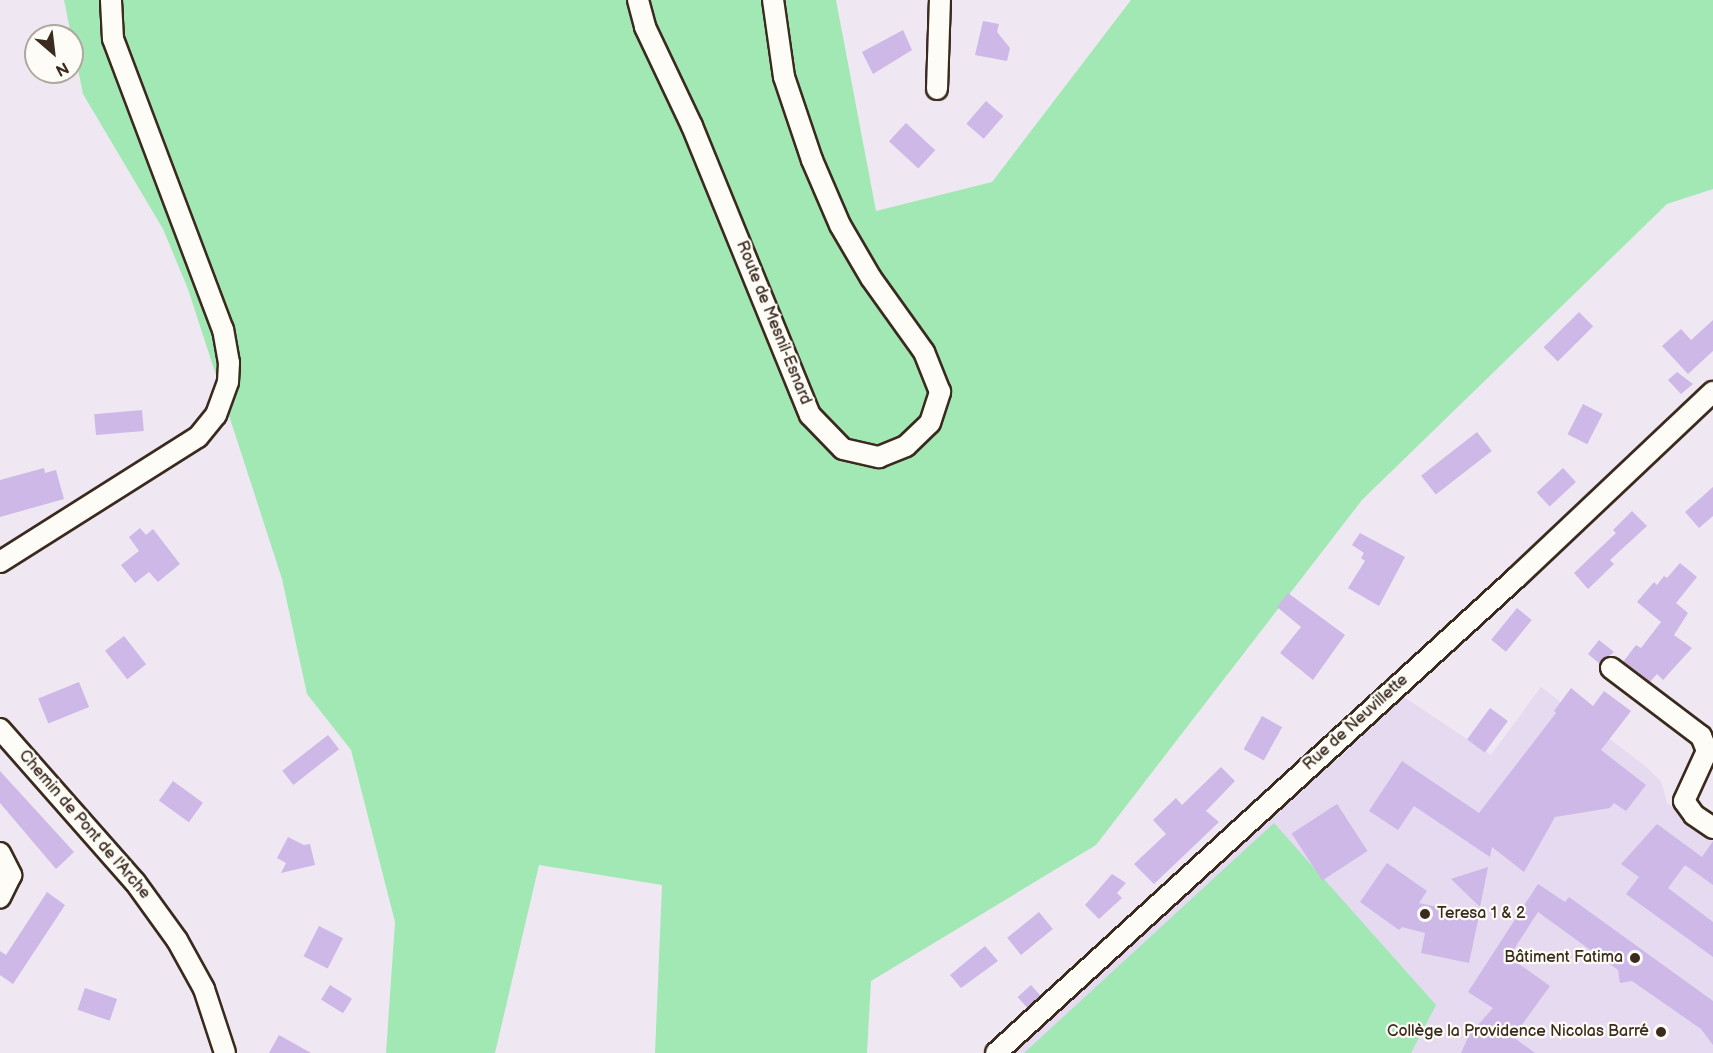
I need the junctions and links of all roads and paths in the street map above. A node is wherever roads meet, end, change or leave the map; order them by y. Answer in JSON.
{"nodes":[{"id":1,"x":111,"y":0,"type":"edge"},
{"id":2,"x":638,"y":0,"type":"edge"},
{"id":3,"x":772,"y":0,"type":"edge"},
{"id":4,"x":940,"y":0,"type":"edge"},
{"id":5,"x":937,"y":89,"type":"dead end"},
{"id":6,"x":1713,"y":392,"type":"edge"},
{"id":7,"x":0,"y":562,"type":"edge"},
{"id":8,"x":1611,"y":668,"type":"dead end"},
{"id":9,"x":0,"y":729,"type":"edge"},
{"id":10,"x":1713,"y":828,"type":"edge"},
{"id":11,"x":0,"y":853,"type":"edge"},
{"id":12,"x":0,"y":898,"type":"edge"},
{"id":13,"x":225,"y":1053,"type":"edge"},
{"id":14,"x":996,"y":1053,"type":"edge"}],
"edges":[{"from":1,"to":7,"type":"street"},
{"from":2,"to":3,"type":"street","name":"Route de Mesnil-Esnard"},
{"from":4,"to":5,"type":"street"},
{"from":6,"to":14,"type":"street","name":"Rue de Neuvillette"},
{"from":8,"to":10,"type":"street"},
{"from":9,"to":13,"type":"street","name":"Chemin de Pont de l'Arche"},
{"from":11,"to":12,"type":"street"}]}
